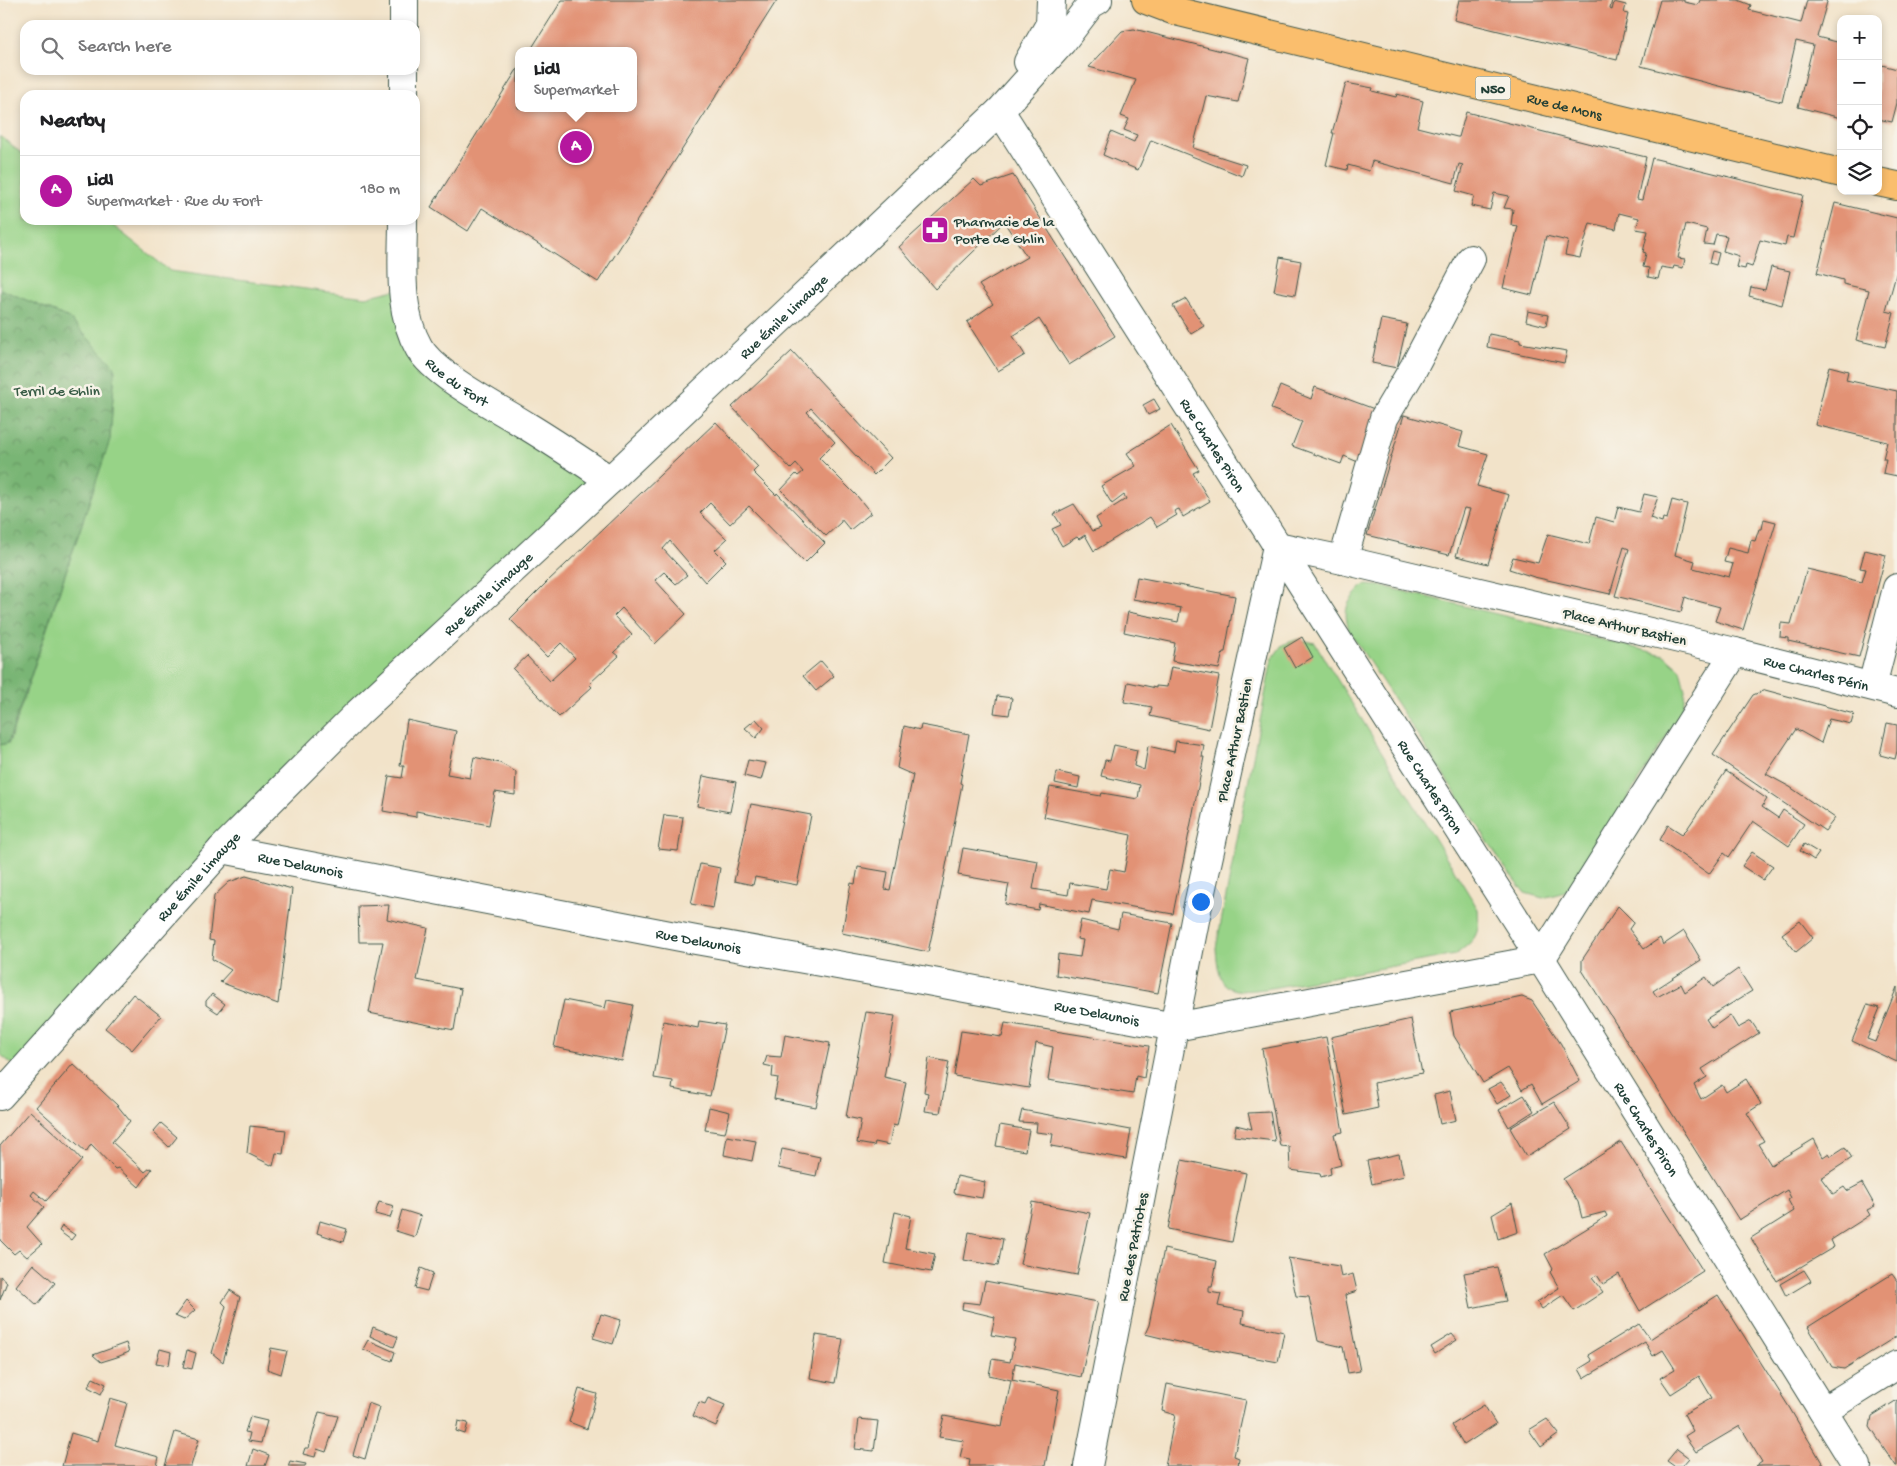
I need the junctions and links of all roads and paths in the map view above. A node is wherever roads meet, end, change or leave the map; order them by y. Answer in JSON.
{"nodes":[{"id":1,"x":404,"y":0,"type":"edge"},
{"id":2,"x":1050,"y":0,"type":"edge"},
{"id":3,"x":1098,"y":0,"type":"edge"},
{"id":4,"x":1146,"y":0,"type":"edge"},
{"id":5,"x":404,"y":20,"type":"edge"},
{"id":6,"x":404,"y":75,"type":"edge"},
{"id":7,"x":404,"y":90,"type":"edge"},
{"id":8,"x":1000,"y":111,"type":"junction"},
{"id":9,"x":1837,"y":172,"type":"edge"},
{"id":10,"x":1882,"y":183,"type":"edge"},
{"id":11,"x":1897,"y":186,"type":"edge"},
{"id":12,"x":403,"y":225,"type":"edge"},
{"id":13,"x":1471,"y":259,"type":"dead end"},
{"id":14,"x":610,"y":480,"type":"junction"},
{"id":15,"x":1277,"y":546,"type":"junction"},
{"id":16,"x":1343,"y":560,"type":"junction"},
{"id":17,"x":1897,"y":588,"type":"edge"},
{"id":18,"x":1735,"y":652,"type":"junction"},
{"id":19,"x":1885,"y":689,"type":"edge"},
{"id":20,"x":222,"y":849,"type":"junction"},
{"id":21,"x":1541,"y":959,"type":"junction"},
{"id":22,"x":1175,"y":1027,"type":"junction"},
{"id":23,"x":0,"y":1096,"type":"edge"},
{"id":24,"x":1897,"y":1365,"type":"edge"},
{"id":25,"x":1823,"y":1411,"type":"junction"},
{"id":26,"x":1088,"y":1466,"type":"edge"},
{"id":27,"x":1857,"y":1466,"type":"edge"}],
"edges":[{"from":1,"to":5,"type":"street"},
{"from":2,"to":8,"type":"street"},
{"from":3,"to":8,"type":"street"},
{"from":4,"to":9,"type":"main road","name":"Rue de Mons","number":"N50"},
{"from":6,"to":7,"type":"street"},
{"from":8,"to":14,"type":"street","name":"Rue Émile Limauge"},
{"from":8,"to":15,"type":"street","name":"Rue Charles Piron"},
{"from":10,"to":11,"type":"main road"},
{"from":12,"to":14,"type":"street","name":"Rue du Fort"},
{"from":13,"to":16,"type":"street"},
{"from":14,"to":20,"type":"street","name":"Rue Émile Limauge"},
{"from":15,"to":16,"type":"street","name":"Place Arthur Bastien"},
{"from":15,"to":21,"type":"street","name":"Rue Charles Piron"},
{"from":15,"to":22,"type":"street","name":"Place Arthur Bastien"},
{"from":16,"to":18,"type":"street","name":"Place Arthur Bastien"},
{"from":17,"to":19,"type":"street"},
{"from":18,"to":19,"type":"street","name":"Rue Charles Périn"},
{"from":18,"to":21,"type":"street"},
{"from":20,"to":22,"type":"street","name":"Rue Delaunois"},
{"from":20,"to":23,"type":"street","name":"Rue Émile Limauge"},
{"from":21,"to":22,"type":"street"},
{"from":21,"to":25,"type":"street","name":"Rue Charles Piron"},
{"from":22,"to":26,"type":"street","name":"Rue des Patriotes"},
{"from":24,"to":25,"type":"street"},
{"from":25,"to":27,"type":"street","name":"Rue Charles Piron"}]}
